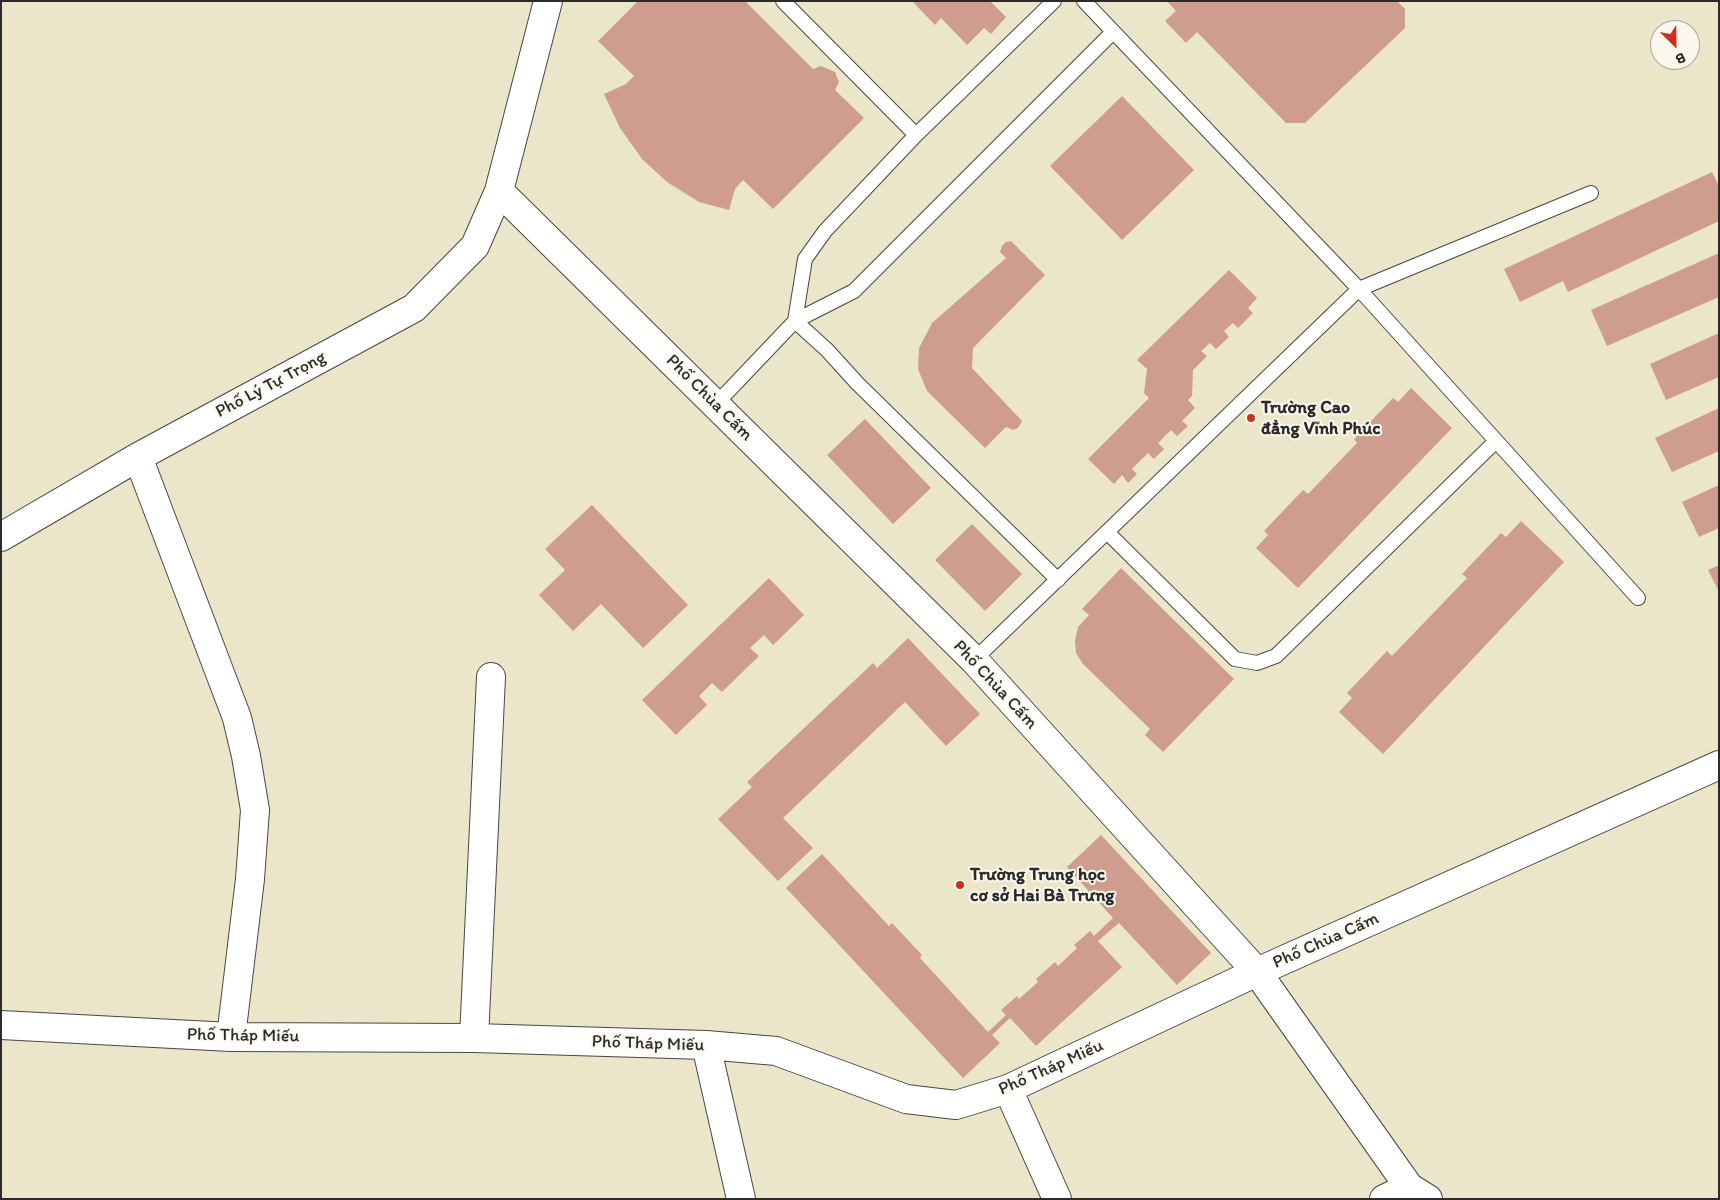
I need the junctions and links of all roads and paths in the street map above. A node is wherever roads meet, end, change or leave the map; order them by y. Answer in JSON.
{"nodes":[{"id":1,"x":548,"y":1,"type":"edge"},
{"id":2,"x":783,"y":1,"type":"edge"},
{"id":3,"x":1054,"y":1,"type":"edge"},
{"id":4,"x":1084,"y":1,"type":"edge"},
{"id":5,"x":1113,"y":32,"type":"junction"},
{"id":6,"x":916,"y":135,"type":"junction"},
{"id":7,"x":499,"y":192,"type":"junction"},
{"id":8,"x":1591,"y":192,"type":"dead end"},
{"id":9,"x":1359,"y":289,"type":"junction"},
{"id":10,"x":795,"y":321,"type":"junction"},
{"id":11,"x":716,"y":404,"type":"junction"},
{"id":12,"x":1496,"y":441,"type":"junction"},
{"id":13,"x":138,"y":457,"type":"junction"},
{"id":14,"x":1107,"y":532,"type":"junction"},
{"id":15,"x":1,"y":537,"type":"edge"},
{"id":16,"x":1058,"y":580,"type":"junction"},
{"id":17,"x":1638,"y":598,"type":"dead end"},
{"id":18,"x":974,"y":660,"type":"junction"},
{"id":19,"x":491,"y":678,"type":"dead end"},
{"id":20,"x":1719,"y":765,"type":"edge"},
{"id":21,"x":1257,"y":972,"type":"junction"},
{"id":22,"x":1,"y":1025,"type":"edge"},
{"id":23,"x":231,"y":1037,"type":"junction"},
{"id":24,"x":474,"y":1038,"type":"junction"},
{"id":25,"x":706,"y":1045,"type":"junction"},
{"id":26,"x":1008,"y":1089,"type":"junction"},
{"id":27,"x":1418,"y":1193,"type":"edge"},
{"id":28,"x":741,"y":1199,"type":"edge"},
{"id":29,"x":1057,"y":1199,"type":"edge"},
{"id":30,"x":1384,"y":1199,"type":"edge"}],
"edges":[{"from":1,"to":7,"type":"street"},
{"from":2,"to":6,"type":"lane"},
{"from":3,"to":6,"type":"lane"},
{"from":4,"to":5,"type":"lane"},
{"from":5,"to":9,"type":"lane"},
{"from":5,"to":10,"type":"lane"},
{"from":6,"to":10,"type":"lane"},
{"from":7,"to":11,"type":"street","name":"Phố Chùa Cấm"},
{"from":7,"to":13,"type":"street","name":"Phố Lý Tự Trọng"},
{"from":8,"to":9,"type":"lane"},
{"from":9,"to":12,"type":"lane"},
{"from":9,"to":14,"type":"lane"},
{"from":10,"to":11,"type":"lane"},
{"from":10,"to":16,"type":"lane"},
{"from":11,"to":18,"type":"street","name":"Phố Chùa Cấm"},
{"from":12,"to":14,"type":"lane"},
{"from":12,"to":17,"type":"lane"},
{"from":13,"to":15,"type":"street","name":"Phố Lý Tự Trọng"},
{"from":13,"to":23,"type":"street"},
{"from":14,"to":16,"type":"lane"},
{"from":16,"to":18,"type":"lane"},
{"from":18,"to":21,"type":"street","name":"Phố Chùa Cấm"},
{"from":19,"to":24,"type":"street"},
{"from":20,"to":21,"type":"street","name":"Phố Chùa Cấm"},
{"from":21,"to":26,"type":"street","name":"Phố Tháp Miếu"},
{"from":21,"to":27,"type":"street"},
{"from":22,"to":23,"type":"street","name":"Phố Tháp Miếu"},
{"from":23,"to":24,"type":"street","name":"Phố Tháp Miếu"},
{"from":24,"to":25,"type":"street","name":"Phố Tháp Miếu"},
{"from":25,"to":26,"type":"street","name":"Phố Tháp Miếu"},
{"from":25,"to":28,"type":"street"},
{"from":26,"to":29,"type":"street"},
{"from":27,"to":30,"type":"street"}]}
